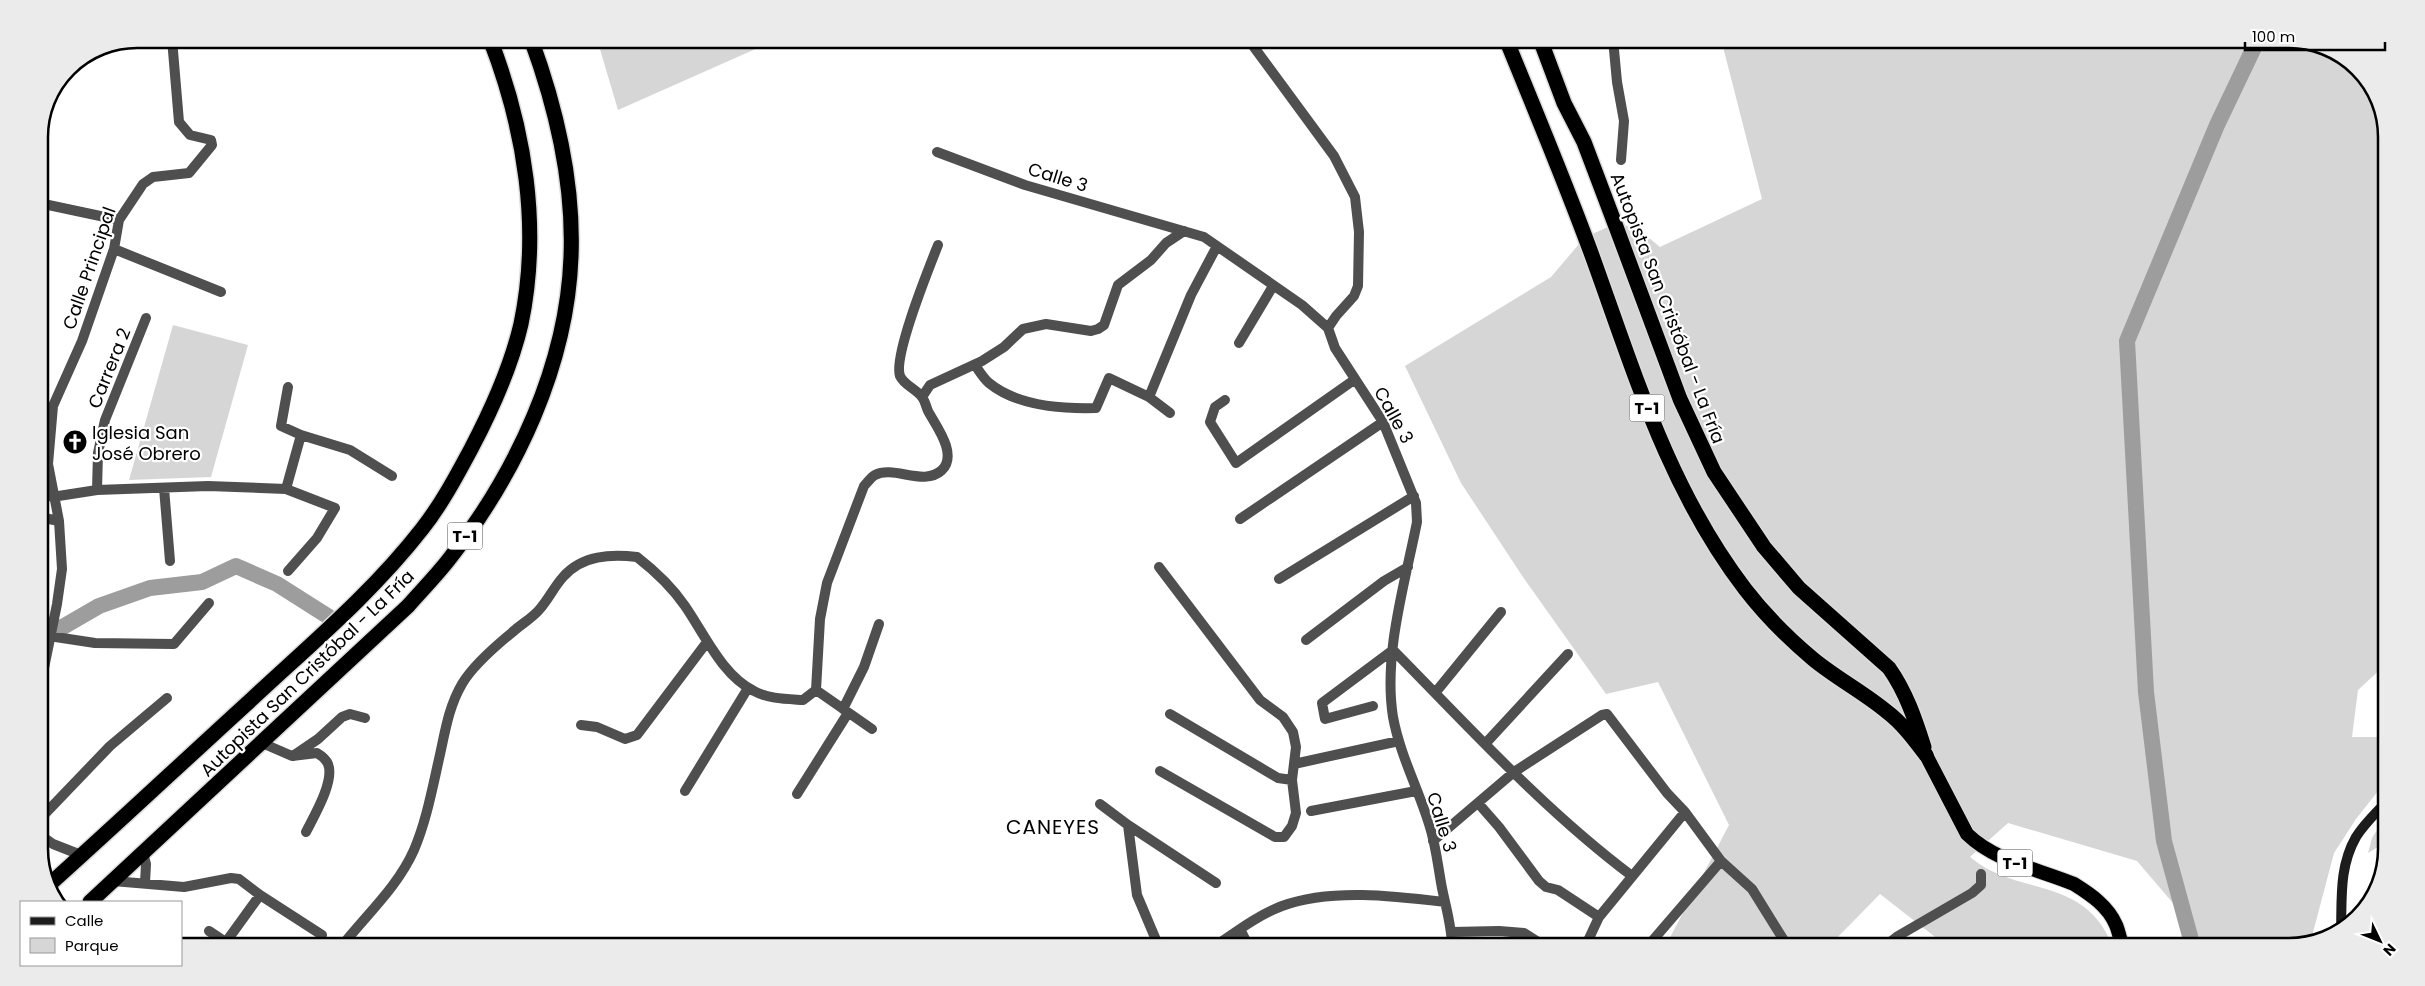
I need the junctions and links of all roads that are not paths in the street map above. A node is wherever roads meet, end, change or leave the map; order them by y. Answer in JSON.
{"nodes":[{"id":1,"x":173,"y":48,"type":"edge"},
{"id":2,"x":494,"y":48,"type":"edge"},
{"id":3,"x":534,"y":48,"type":"edge"},
{"id":4,"x":1255,"y":48,"type":"edge"},
{"id":5,"x":1510,"y":48,"type":"edge"},
{"id":6,"x":1543,"y":48,"type":"edge"},
{"id":7,"x":1614,"y":48,"type":"edge"},
{"id":8,"x":936,"y":152,"type":"dead end"},
{"id":9,"x":1621,"y":160,"type":"dead end"},
{"id":10,"x":48,"y":205,"type":"edge"},
{"id":11,"x":119,"y":220,"type":"junction"},
{"id":12,"x":1184,"y":231,"type":"junction"},
{"id":13,"x":938,"y":245,"type":"dead end"},
{"id":14,"x":1217,"y":246,"type":"junction"},
{"id":15,"x":114,"y":249,"type":"junction"},
{"id":16,"x":1273,"y":286,"type":"junction"},
{"id":17,"x":221,"y":292,"type":"dead end"},
{"id":18,"x":146,"y":318,"type":"dead end"},
{"id":19,"x":1328,"y":328,"type":"junction"},
{"id":20,"x":1240,"y":343,"type":"dead end"},
{"id":21,"x":975,"y":365,"type":"junction"},
{"id":22,"x":1354,"y":380,"type":"junction"},
{"id":23,"x":288,"y":387,"type":"dead end"},
{"id":24,"x":922,"y":397,"type":"junction"},
{"id":25,"x":1149,"y":397,"type":"junction"},
{"id":26,"x":1226,"y":400,"type":"dead end"},
{"id":27,"x":1170,"y":413,"type":"dead end"},
{"id":28,"x":1383,"y":422,"type":"junction"},
{"id":29,"x":301,"y":435,"type":"junction"},
{"id":30,"x":392,"y":476,"type":"dead end"},
{"id":31,"x":164,"y":488,"type":"junction"},
{"id":32,"x":286,"y":489,"type":"junction"},
{"id":33,"x":97,"y":490,"type":"junction"},
{"id":34,"x":1414,"y":496,"type":"junction"},
{"id":35,"x":52,"y":497,"type":"junction"},
{"id":36,"x":48,"y":518,"type":"edge"},
{"id":37,"x":1240,"y":519,"type":"dead end"},
{"id":38,"x":59,"y":521,"type":"junction"},
{"id":39,"x":170,"y":561,"type":"dead end"},
{"id":40,"x":1160,"y":567,"type":"dead end"},
{"id":41,"x":1408,"y":567,"type":"junction"},
{"id":42,"x":288,"y":571,"type":"dead end"},
{"id":43,"x":1278,"y":579,"type":"dead end"},
{"id":44,"x":209,"y":603,"type":"dead end"},
{"id":45,"x":1501,"y":612,"type":"dead end"},
{"id":46,"x":879,"y":624,"type":"dead end"},
{"id":47,"x":49,"y":636,"type":"junction"},
{"id":48,"x":1306,"y":640,"type":"dead end"},
{"id":49,"x":48,"y":641,"type":"edge"},
{"id":50,"x":707,"y":642,"type":"junction"},
{"id":51,"x":1393,"y":650,"type":"junction"},
{"id":52,"x":1568,"y":654,"type":"dead end"},
{"id":53,"x":748,"y":688,"type":"junction"},
{"id":54,"x":816,"y":690,"type":"junction"},
{"id":55,"x":1435,"y":693,"type":"junction"},
{"id":56,"x":167,"y":698,"type":"dead end"},
{"id":57,"x":1373,"y":706,"type":"dead end"},
{"id":58,"x":846,"y":711,"type":"junction"},
{"id":59,"x":1170,"y":714,"type":"dead end"},
{"id":60,"x":365,"y":718,"type":"dead end"},
{"id":61,"x":581,"y":725,"type":"dead end"},
{"id":62,"x":872,"y":728,"type":"dead end"},
{"id":63,"x":1398,"y":741,"type":"junction"},
{"id":64,"x":262,"y":743,"type":"junction"},
{"id":65,"x":1485,"y":744,"type":"junction"},
{"id":66,"x":1926,"y":755,"type":"junction"},
{"id":67,"x":292,"y":756,"type":"junction"},
{"id":68,"x":1294,"y":764,"type":"junction"},
{"id":69,"x":1160,"y":771,"type":"dead end"},
{"id":70,"x":1514,"y":772,"type":"junction"},
{"id":71,"x":1292,"y":780,"type":"junction"},
{"id":72,"x":685,"y":790,"type":"dead end"},
{"id":73,"x":1416,"y":790,"type":"junction"},
{"id":74,"x":798,"y":794,"type":"dead end"},
{"id":75,"x":1478,"y":803,"type":"junction"},
{"id":76,"x":1100,"y":804,"type":"dead end"},
{"id":77,"x":48,"y":811,"type":"edge"},
{"id":78,"x":1312,"y":811,"type":"dead end"},
{"id":79,"x":1685,"y":812,"type":"junction"},
{"id":80,"x":2378,"y":815,"type":"edge"},
{"id":81,"x":1128,"y":826,"type":"junction"},
{"id":82,"x":306,"y":832,"type":"dead end"},
{"id":83,"x":48,"y":840,"type":"edge"},
{"id":84,"x":1434,"y":841,"type":"junction"},
{"id":85,"x":143,"y":853,"type":"junction"},
{"id":86,"x":82,"y":856,"type":"junction"},
{"id":87,"x":1722,"y":861,"type":"junction"},
{"id":88,"x":1981,"y":874,"type":"dead end"},
{"id":89,"x":1632,"y":876,"type":"junction"},
{"id":90,"x":53,"y":881,"type":"edge"},
{"id":91,"x":113,"y":881,"type":"junction"},
{"id":92,"x":145,"y":882,"type":"junction"},
{"id":93,"x":1216,"y":883,"type":"dead end"},
{"id":94,"x":260,"y":895,"type":"junction"},
{"id":95,"x":91,"y":901,"type":"edge"},
{"id":96,"x":1445,"y":902,"type":"junction"},
{"id":97,"x":1600,"y":917,"type":"junction"},
{"id":98,"x":2341,"y":921,"type":"edge"},
{"id":99,"x":1240,"y":928,"type":"junction"},
{"id":100,"x":210,"y":932,"type":"dead end"},
{"id":101,"x":1452,"y":932,"type":"junction"},
{"id":102,"x":322,"y":935,"type":"dead end"},
{"id":103,"x":219,"y":938,"type":"edge"},
{"id":104,"x":234,"y":938,"type":"edge"},
{"id":105,"x":349,"y":938,"type":"edge"},
{"id":106,"x":1155,"y":938,"type":"edge"},
{"id":107,"x":1226,"y":938,"type":"edge"},
{"id":108,"x":1244,"y":938,"type":"edge"},
{"id":109,"x":1452,"y":938,"type":"edge"},
{"id":110,"x":1532,"y":938,"type":"edge"},
{"id":111,"x":1590,"y":938,"type":"edge"},
{"id":112,"x":1655,"y":938,"type":"edge"},
{"id":113,"x":1782,"y":938,"type":"edge"},
{"id":114,"x":1895,"y":938,"type":"edge"},
{"id":115,"x":2120,"y":938,"type":"edge"}],
"edges":[{"from":1,"to":11,"type":"street","name":"Calle Principal"},
{"from":2,"to":86,"type":"highway","name":"Autopista San Cristóbal - La Fría","number":"T-1"},
{"from":3,"to":64,"type":"highway","name":"Autopista San Cristóbal - La Fría","number":"T-1"},
{"from":4,"to":19,"type":"street"},
{"from":5,"to":66,"type":"highway","number":"T-1"},
{"from":6,"to":66,"type":"highway","name":"Autopista San Cristóbal - La Fría","number":"T-1"},
{"from":7,"to":9,"type":"street"},
{"from":8,"to":12,"type":"street","name":"Calle 3"},
{"from":10,"to":11,"type":"street"},
{"from":11,"to":15,"type":"street","name":"Calle Principal"},
{"from":12,"to":14,"type":"street","name":"Calle 3"},
{"from":12,"to":21,"type":"street"},
{"from":13,"to":24,"type":"street"},
{"from":14,"to":16,"type":"street","name":"Calle 3"},
{"from":14,"to":25,"type":"street"},
{"from":15,"to":17,"type":"street"},
{"from":15,"to":35,"type":"street","name":"Calle Principal"},
{"from":16,"to":19,"type":"street","name":"Calle 3"},
{"from":16,"to":20,"type":"street"},
{"from":18,"to":33,"type":"street","name":"Carrera 2"},
{"from":19,"to":22,"type":"street","name":"Calle 3"},
{"from":21,"to":24,"type":"street"},
{"from":21,"to":25,"type":"street"},
{"from":22,"to":26,"type":"street"},
{"from":22,"to":28,"type":"street","name":"Calle 3"},
{"from":23,"to":29,"type":"street"},
{"from":24,"to":54,"type":"street"},
{"from":25,"to":27,"type":"street"},
{"from":28,"to":34,"type":"street","name":"Calle 3"},
{"from":28,"to":37,"type":"street"},
{"from":29,"to":30,"type":"street"},
{"from":29,"to":32,"type":"street"},
{"from":31,"to":32,"type":"street"},
{"from":31,"to":33,"type":"street"},
{"from":31,"to":39,"type":"street"},
{"from":32,"to":42,"type":"street"},
{"from":33,"to":35,"type":"street"},
{"from":34,"to":41,"type":"street","name":"Calle 3"},
{"from":34,"to":43,"type":"street"},
{"from":35,"to":38,"type":"street","name":"Calle Principal"},
{"from":36,"to":38,"type":"street"},
{"from":38,"to":47,"type":"street","name":"Calle Principal"},
{"from":40,"to":68,"type":"street"},
{"from":41,"to":48,"type":"street"},
{"from":41,"to":51,"type":"street","name":"Calle 3"},
{"from":44,"to":47,"type":"street"},
{"from":45,"to":55,"type":"street"},
{"from":46,"to":58,"type":"street"},
{"from":47,"to":49,"type":"street","name":"Calle Principal"},
{"from":50,"to":53,"type":"street"},
{"from":50,"to":61,"type":"street"},
{"from":50,"to":105,"type":"street"},
{"from":51,"to":55,"type":"street"},
{"from":51,"to":57,"type":"street"},
{"from":51,"to":63,"type":"street","name":"Calle 3"},
{"from":52,"to":65,"type":"street"},
{"from":53,"to":54,"type":"street"},
{"from":53,"to":72,"type":"street"},
{"from":54,"to":58,"type":"street"},
{"from":55,"to":65,"type":"street"},
{"from":56,"to":77,"type":"street"},
{"from":58,"to":62,"type":"street"},
{"from":58,"to":74,"type":"street"},
{"from":59,"to":71,"type":"street"},
{"from":60,"to":67,"type":"street"},
{"from":63,"to":68,"type":"street"},
{"from":63,"to":73,"type":"street","name":"Calle 3"},
{"from":64,"to":67,"type":"street"},
{"from":64,"to":85,"type":"highway","name":"Autopista San Cristóbal - La Fría","number":"T-1"},
{"from":65,"to":70,"type":"street"},
{"from":66,"to":115,"type":"highway","number":"T-1"},
{"from":67,"to":82,"type":"street"},
{"from":68,"to":71,"type":"street"},
{"from":69,"to":71,"type":"street"},
{"from":70,"to":75,"type":"street"},
{"from":70,"to":79,"type":"street"},
{"from":70,"to":89,"type":"street"},
{"from":73,"to":78,"type":"street"},
{"from":73,"to":84,"type":"street","name":"Calle 3"},
{"from":75,"to":84,"type":"street"},
{"from":75,"to":97,"type":"street"},
{"from":76,"to":81,"type":"street"},
{"from":79,"to":87,"type":"street"},
{"from":79,"to":89,"type":"street"},
{"from":80,"to":98,"type":"main road"},
{"from":81,"to":93,"type":"street"},
{"from":81,"to":106,"type":"street"},
{"from":83,"to":86,"type":"street"},
{"from":84,"to":96,"type":"street","name":"Calle 3"},
{"from":85,"to":91,"type":"highway","name":"Autopista San Cristóbal - La Fría","number":"T-1"},
{"from":85,"to":92,"type":"street"},
{"from":86,"to":90,"type":"highway","name":"Autopista San Cristóbal - La Fría","number":"T-1"},
{"from":87,"to":112,"type":"street"},
{"from":87,"to":113,"type":"street"},
{"from":88,"to":114,"type":"street"},
{"from":89,"to":97,"type":"street"},
{"from":91,"to":92,"type":"street"},
{"from":91,"to":95,"type":"highway","name":"Autopista San Cristóbal - La Fría","number":"T-1"},
{"from":92,"to":94,"type":"street"},
{"from":94,"to":102,"type":"street"},
{"from":94,"to":104,"type":"street"},
{"from":96,"to":99,"type":"street"},
{"from":96,"to":101,"type":"street","name":"Calle 3"},
{"from":97,"to":111,"type":"street"},
{"from":99,"to":107,"type":"street"},
{"from":99,"to":108,"type":"street"},
{"from":100,"to":103,"type":"street"},
{"from":101,"to":109,"type":"street","name":"Calle 3"},
{"from":101,"to":110,"type":"street"}]}
